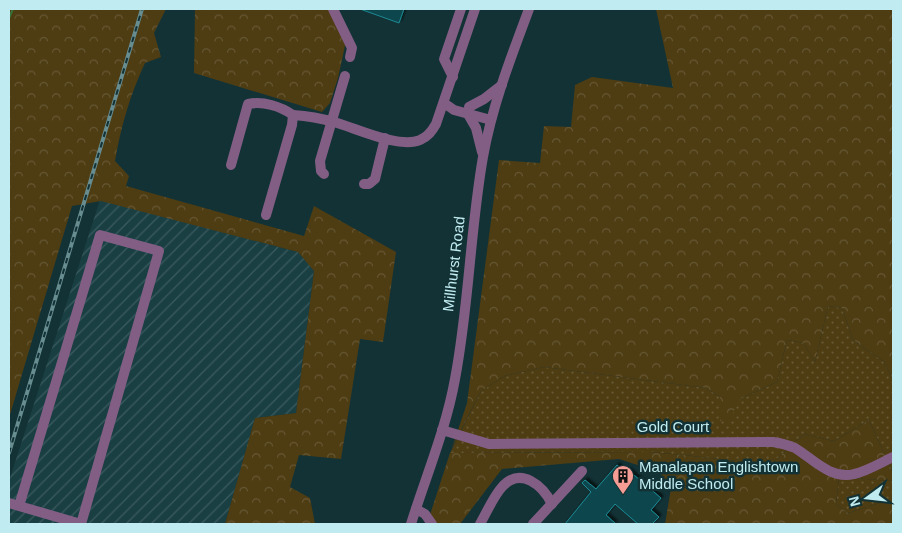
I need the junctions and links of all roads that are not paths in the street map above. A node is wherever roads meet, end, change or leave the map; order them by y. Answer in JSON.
{"nodes":[{"id":1,"x":333,"y":9,"type":"edge"},
{"id":2,"x":461,"y":9,"type":"edge"},
{"id":3,"x":475,"y":9,"type":"edge"},
{"id":4,"x":529,"y":9,"type":"edge"},
{"id":5,"x":350,"y":57,"type":"dead end"},
{"id":6,"x":345,"y":76,"type":"dead end"},
{"id":7,"x":453,"y":77,"type":"junction"},
{"id":8,"x":502,"y":85,"type":"junction"},
{"id":9,"x":444,"y":103,"type":"junction"},
{"id":10,"x":469,"y":110,"type":"junction"},
{"id":11,"x":293,"y":114,"type":"junction"},
{"id":12,"x":492,"y":116,"type":"junction"},
{"id":13,"x":333,"y":122,"type":"junction"},
{"id":14,"x":385,"y":138,"type":"junction"},
{"id":15,"x":483,"y":156,"type":"junction"},
{"id":16,"x":232,"y":165,"type":"dead end"},
{"id":17,"x":324,"y":174,"type":"dead end"},
{"id":18,"x":364,"y":184,"type":"dead end"},
{"id":19,"x":266,"y":215,"type":"dead end"},
{"id":20,"x":442,"y":430,"type":"junction"},
{"id":21,"x":893,"y":458,"type":"edge"},
{"id":22,"x":582,"y":471,"type":"dead end"},
{"id":23,"x":552,"y":504,"type":"junction"},
{"id":24,"x":14,"y":505,"type":"edge"},
{"id":25,"x":416,"y":509,"type":"junction"},
{"id":26,"x":411,"y":524,"type":"edge"},
{"id":27,"x":432,"y":524,"type":"edge"},
{"id":28,"x":480,"y":524,"type":"edge"},
{"id":29,"x":533,"y":524,"type":"edge"}],
"edges":[{"from":1,"to":5,"type":"street"},
{"from":2,"to":7,"type":"street"},
{"from":3,"to":7,"type":"street"},
{"from":4,"to":8,"type":"street","name":"Millhurst Road"},
{"from":6,"to":13,"type":"street"},
{"from":7,"to":9,"type":"street"},
{"from":8,"to":10,"type":"street"},
{"from":8,"to":12,"type":"street","name":"Millhurst Road"},
{"from":9,"to":10,"type":"street"},
{"from":9,"to":14,"type":"street"},
{"from":10,"to":12,"type":"street"},
{"from":10,"to":15,"type":"street"},
{"from":11,"to":13,"type":"street"},
{"from":11,"to":16,"type":"street"},
{"from":11,"to":19,"type":"street"},
{"from":12,"to":15,"type":"street","name":"Millhurst Road"},
{"from":13,"to":14,"type":"street"},
{"from":13,"to":17,"type":"street"},
{"from":14,"to":18,"type":"street"},
{"from":15,"to":20,"type":"street","name":"Millhurst Road"},
{"from":20,"to":21,"type":"street","name":"Gold Court"},
{"from":20,"to":25,"type":"street","name":"Millhurst Road"},
{"from":22,"to":23,"type":"street"},
{"from":23,"to":28,"type":"street"},
{"from":23,"to":29,"type":"street"},
{"from":24,"to":24,"type":"street"},
{"from":25,"to":26,"type":"street","name":"Millhurst Road"},
{"from":25,"to":27,"type":"street"}]}
